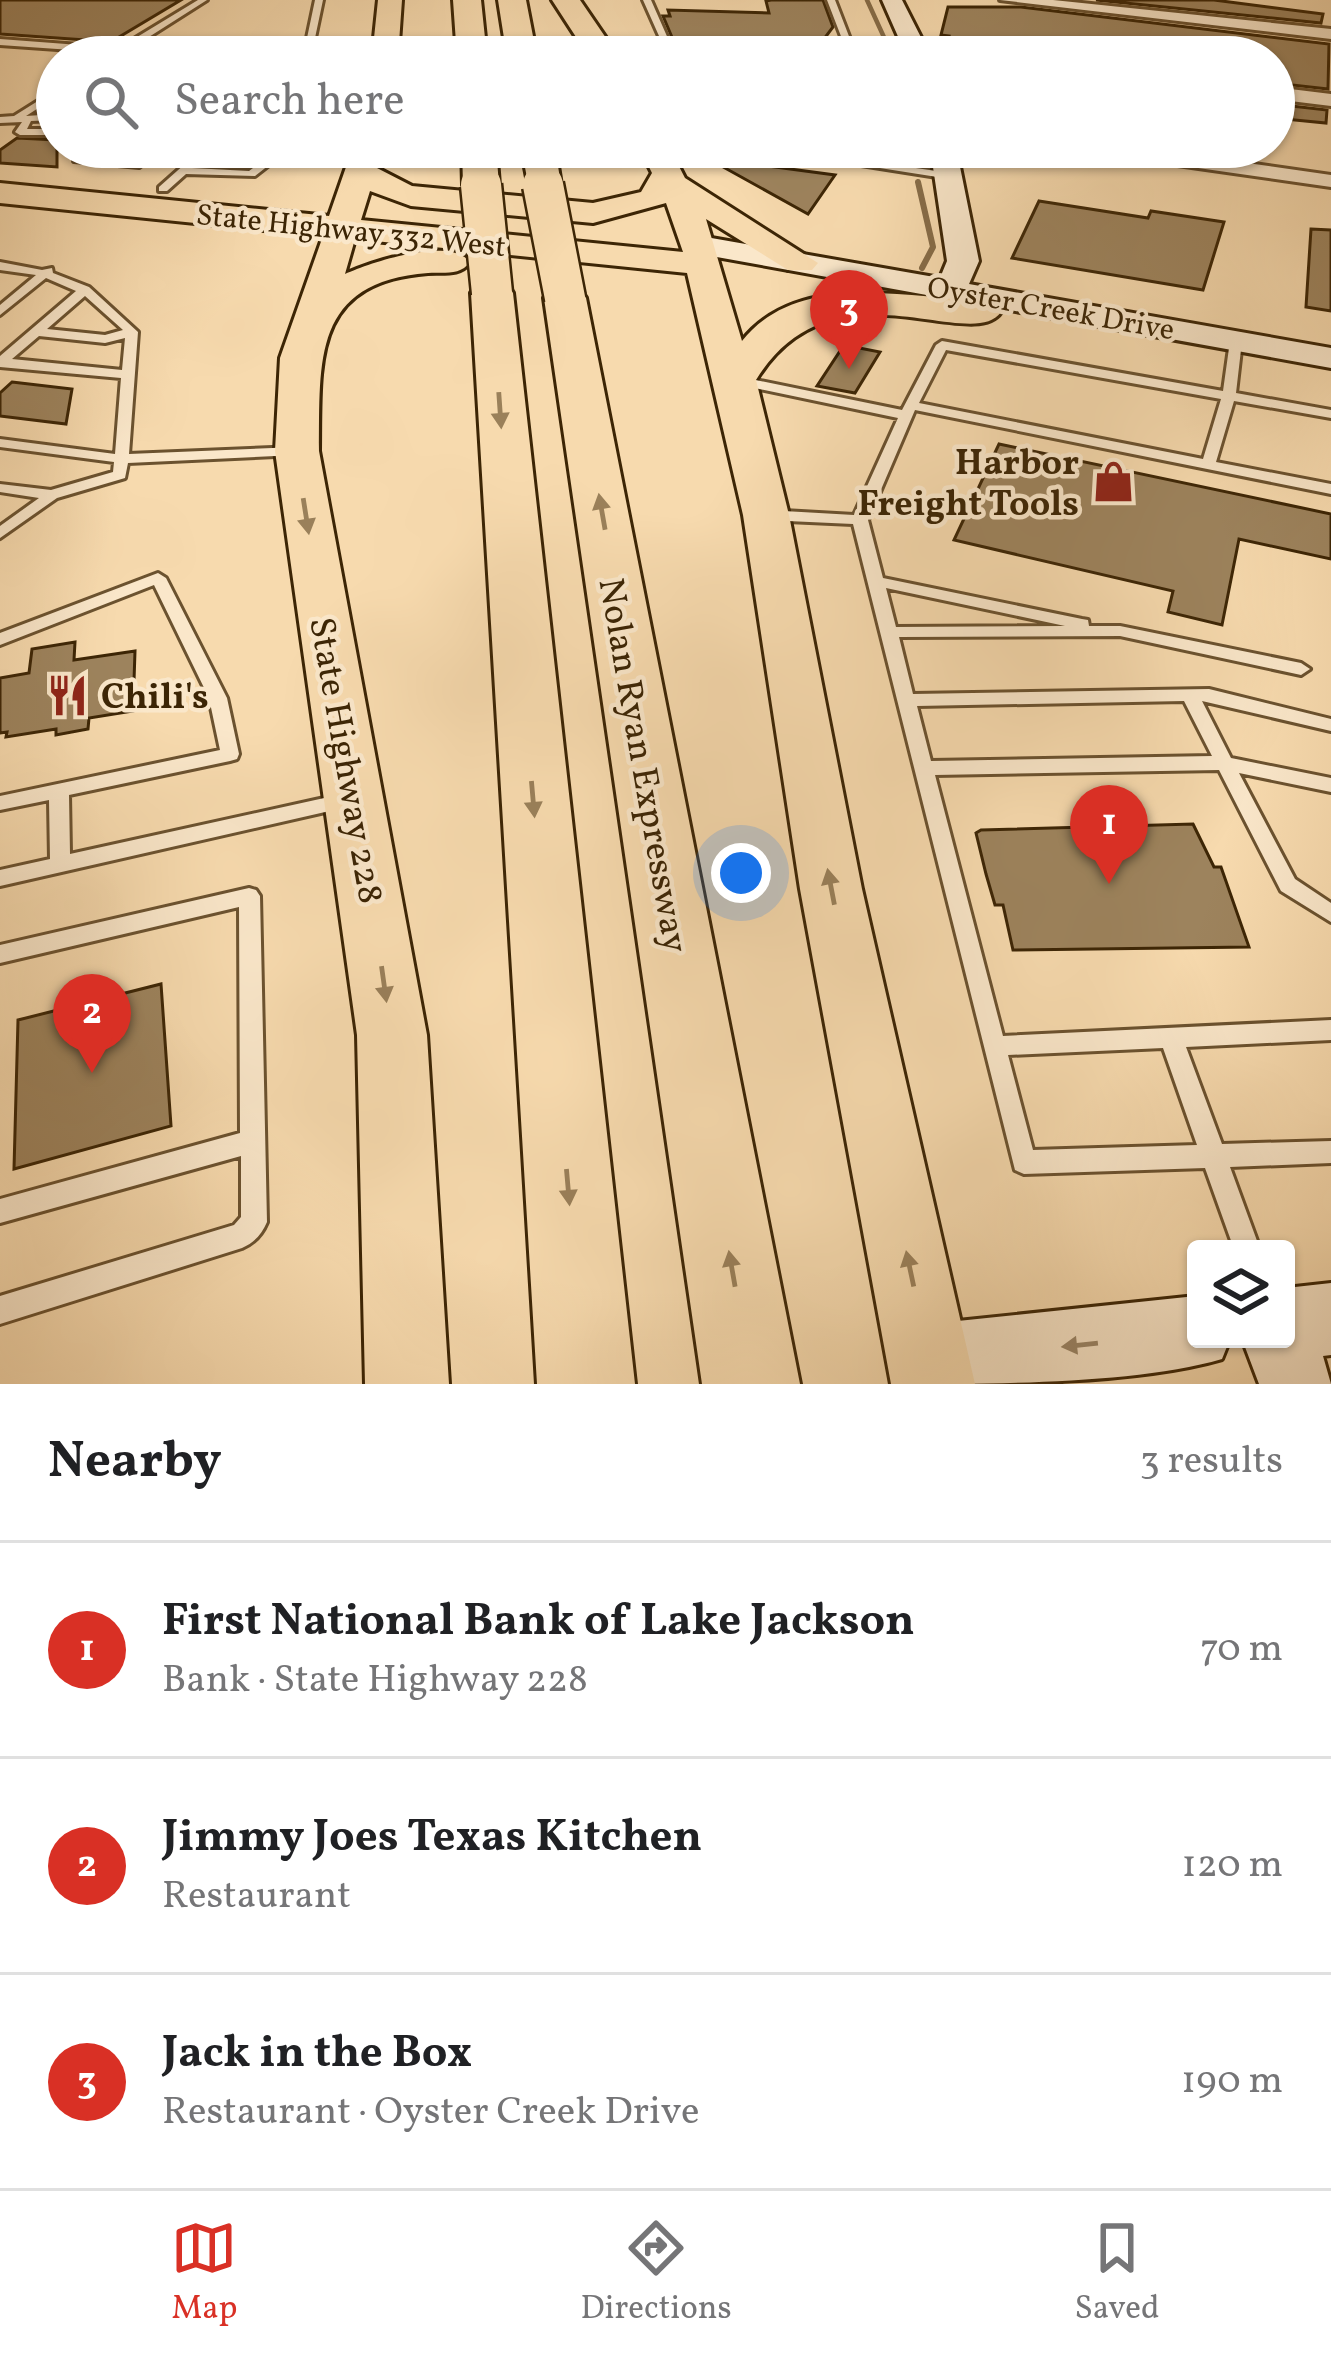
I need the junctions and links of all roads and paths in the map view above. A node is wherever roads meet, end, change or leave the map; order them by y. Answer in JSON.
{"nodes":[{"id":1,"x":202,"y":0,"type":"edge"},
{"id":2,"x":319,"y":0,"type":"edge"},
{"id":3,"x":390,"y":0,"type":"edge"},
{"id":4,"x":467,"y":0,"type":"edge"},
{"id":5,"x":512,"y":0,"type":"edge"},
{"id":6,"x":566,"y":0,"type":"edge"},
{"id":7,"x":647,"y":0,"type":"edge"},
{"id":8,"x":831,"y":0,"type":"edge"},
{"id":9,"x":892,"y":0,"type":"edge"},
{"id":10,"x":1008,"y":0,"type":"edge"},
{"id":11,"x":1331,"y":34,"type":"edge"},
{"id":12,"x":145,"y":36,"type":"edge"},
{"id":13,"x":312,"y":36,"type":"edge"},
{"id":14,"x":387,"y":36,"type":"edge"},
{"id":15,"x":470,"y":36,"type":"edge"},
{"id":16,"x":518,"y":36,"type":"edge"},
{"id":17,"x":590,"y":36,"type":"edge"},
{"id":18,"x":663,"y":36,"type":"edge"},
{"id":19,"x":845,"y":36,"type":"edge"},
{"id":20,"x":909,"y":36,"type":"edge"},
{"id":21,"x":0,"y":42,"type":"edge"},
{"id":22,"x":36,"y":46,"type":"edge"},
{"id":23,"x":1295,"y":96,"type":"edge"},
{"id":24,"x":1331,"y":100,"type":"edge"},
{"id":25,"x":36,"y":105,"type":"edge"},
{"id":26,"x":36,"y":118,"type":"edge"},
{"id":27,"x":14,"y":119,"type":"junction"},
{"id":28,"x":28,"y":119,"type":"junction"},
{"id":29,"x":0,"y":120,"type":"edge"},
{"id":30,"x":36,"y":132,"type":"edge"},
{"id":31,"x":186,"y":168,"type":"edge"},
{"id":32,"x":259,"y":168,"type":"edge"},
{"id":33,"x":358,"y":168,"type":"edge"},
{"id":34,"x":369,"y":168,"type":"edge"},
{"id":35,"x":480,"y":168,"type":"edge"},
{"id":36,"x":541,"y":168,"type":"edge"},
{"id":37,"x":666,"y":168,"type":"edge"},
{"id":38,"x":948,"y":168,"type":"edge"},
{"id":39,"x":1240,"y":168,"type":"edge"},
{"id":40,"x":0,"y":176,"type":"edge"},
{"id":41,"x":173,"y":180,"type":"junction"},
{"id":42,"x":1331,"y":181,"type":"edge"},
{"id":43,"x":0,"y":193,"type":"edge"},
{"id":44,"x":329,"y":203,"type":"junction"},
{"id":45,"x":241,"y":208,"type":"junction"},
{"id":46,"x":701,"y":255,"type":"junction"},
{"id":47,"x":800,"y":263,"type":"junction"},
{"id":48,"x":0,"y":266,"type":"edge"},
{"id":49,"x":49,"y":271,"type":"junction"},
{"id":50,"x":326,"y":277,"type":"junction"},
{"id":51,"x":85,"y":290,"type":"junction"},
{"id":52,"x":950,"y":291,"type":"junction"},
{"id":53,"x":0,"y":311,"type":"edge"},
{"id":54,"x":712,"y":312,"type":"junction"},
{"id":55,"x":982,"y":312,"type":"junction"},
{"id":56,"x":314,"y":315,"type":"junction"},
{"id":57,"x":36,"y":332,"type":"junction"},
{"id":58,"x":131,"y":332,"type":"junction"},
{"id":59,"x":1235,"y":350,"type":"junction"},
{"id":60,"x":1331,"y":358,"type":"edge"},
{"id":61,"x":1,"y":362,"type":"edge"},
{"id":62,"x":128,"y":375,"type":"junction"},
{"id":63,"x":1331,"y":376,"type":"edge"},
{"id":64,"x":1229,"y":395,"type":"junction"},
{"id":65,"x":741,"y":407,"type":"junction"},
{"id":66,"x":909,"y":410,"type":"junction"},
{"id":67,"x":1331,"y":414,"type":"edge"},
{"id":68,"x":0,"y":443,"type":"edge"},
{"id":69,"x":297,"y":452,"type":"junction"},
{"id":70,"x":121,"y":459,"type":"junction"},
{"id":71,"x":1208,"y":465,"type":"junction"},
{"id":72,"x":0,"y":488,"type":"edge"},
{"id":73,"x":1331,"y":490,"type":"edge"},
{"id":74,"x":52,"y":495,"type":"junction"},
{"id":75,"x":766,"y":514,"type":"junction"},
{"id":76,"x":860,"y":520,"type":"junction"},
{"id":77,"x":0,"y":533,"type":"edge"},
{"id":78,"x":875,"y":581,"type":"junction"},
{"id":79,"x":889,"y":632,"type":"junction"},
{"id":80,"x":1120,"y":632,"type":"junction"},
{"id":81,"x":0,"y":639,"type":"edge"},
{"id":82,"x":1301,"y":669,"type":"dead end"},
{"id":83,"x":1189,"y":694,"type":"junction"},
{"id":84,"x":906,"y":700,"type":"junction"},
{"id":85,"x":1331,"y":725,"type":"edge"},
{"id":86,"x":1225,"y":763,"type":"junction"},
{"id":87,"x":923,"y":768,"type":"junction"},
{"id":88,"x":1331,"y":785,"type":"edge"},
{"id":89,"x":59,"y":790,"type":"junction"},
{"id":90,"x":357,"y":798,"type":"junction"},
{"id":91,"x":0,"y":803,"type":"edge"},
{"id":92,"x":61,"y":864,"type":"junction"},
{"id":93,"x":0,"y":878,"type":"edge"},
{"id":94,"x":1331,"y":914,"type":"edge"},
{"id":95,"x":0,"y":955,"type":"edge"},
{"id":96,"x":1331,"y":1030,"type":"edge"},
{"id":97,"x":1171,"y":1037,"type":"junction"},
{"id":98,"x":994,"y":1046,"type":"junction"},
{"id":99,"x":253,"y":1141,"type":"junction"},
{"id":100,"x":1331,"y":1152,"type":"edge"},
{"id":101,"x":1213,"y":1155,"type":"junction"},
{"id":102,"x":0,"y":1211,"type":"edge"},
{"id":103,"x":1244,"y":1240,"type":"edge"},
{"id":104,"x":0,"y":1310,"type":"edge"},
{"id":105,"x":1331,"y":1319,"type":"edge"},
{"id":106,"x":1295,"y":1323,"type":"edge"},
{"id":107,"x":1187,"y":1335,"type":"edge"},
{"id":108,"x":1283,"y":1348,"type":"edge"},
{"id":109,"x":931,"y":1373,"type":"edge"},
{"id":110,"x":407,"y":1384,"type":"edge"},
{"id":111,"x":586,"y":1384,"type":"edge"},
{"id":112,"x":752,"y":1384,"type":"edge"},
{"id":113,"x":1297,"y":1384,"type":"edge"}],
"edges":[{"from":1,"to":12,"type":"lane"},
{"from":2,"to":13,"type":"lane"},
{"from":3,"to":14,"type":"main road"},
{"from":4,"to":15,"type":"highway"},
{"from":5,"to":16,"type":"highway"},
{"from":6,"to":17,"type":"highway"},
{"from":7,"to":18,"type":"lane"},
{"from":8,"to":19,"type":"lane"},
{"from":9,"to":20,"type":"main road"},
{"from":10,"to":11,"type":"street"},
{"from":21,"to":22,"type":"lane"},
{"from":23,"to":24,"type":"street"},
{"from":25,"to":27,"type":"lane"},
{"from":26,"to":28,"type":"lane"},
{"from":27,"to":28,"type":"lane"},
{"from":27,"to":29,"type":"lane"},
{"from":28,"to":30,"type":"lane"},
{"from":31,"to":41,"type":"lane"},
{"from":32,"to":41,"type":"lane"},
{"from":33,"to":44,"type":"main road","name":"State Highway 228"},
{"from":34,"to":37,"type":"main road"},
{"from":35,"to":111,"type":"highway","one_way":true,"bridge":true},
{"from":112,"to":36,"type":"highway","name":"Nolan Ryan Expressway","one_way":true,"bridge":true},
{"from":37,"to":46,"type":"main road"},
{"from":37,"to":47,"type":"main road"},
{"from":38,"to":52,"type":"main road"},
{"from":39,"to":42,"type":"street"},
{"from":40,"to":41,"type":"main road","name":"State Highway 332 West"},
{"from":41,"to":45,"type":"main road","name":"State Highway 332 West"},
{"from":43,"to":45,"type":"main road","name":"State Highway 332 West"},
{"from":44,"to":45,"type":"main road","name":"State Highway 332 West"},
{"from":44,"to":45,"type":"main road"},
{"from":44,"to":46,"type":"main road","name":"State Highway 332 West"},
{"from":44,"to":50,"type":"main road","name":"State Highway 228"},
{"from":45,"to":50,"type":"main road"},
{"from":46,"to":47,"type":"main road","name":"Oyster Creek Drive"},
{"from":46,"to":54,"type":"main road"},
{"from":46,"to":55,"type":"main road","name":"Oyster Creek Drive"},
{"from":47,"to":52,"type":"main road","name":"Oyster Creek Drive"},
{"from":48,"to":49,"type":"lane"},
{"from":49,"to":51,"type":"lane"},
{"from":49,"to":53,"type":"lane"},
{"from":50,"to":56,"type":"main road","name":"State Highway 228"},
{"from":51,"to":57,"type":"lane"},
{"from":51,"to":58,"type":"lane"},
{"from":52,"to":59,"type":"main road","name":"Oyster Creek Drive"},
{"from":54,"to":56,"type":"main road"},
{"from":54,"to":65,"type":"main road"},
{"from":55,"to":59,"type":"main road","name":"Oyster Creek Drive"},
{"from":55,"to":65,"type":"main road"},
{"from":56,"to":69,"type":"main road","name":"State Highway 228"},
{"from":57,"to":58,"type":"lane"},
{"from":57,"to":61,"type":"lane"},
{"from":58,"to":62,"type":"lane"},
{"from":59,"to":60,"type":"main road","name":"Oyster Creek Drive"},
{"from":59,"to":63,"type":"main road","name":"Oyster Creek Drive"},
{"from":59,"to":64,"type":"lane"},
{"from":61,"to":62,"type":"lane"},
{"from":62,"to":70,"type":"lane"},
{"from":64,"to":66,"type":"lane"},
{"from":64,"to":67,"type":"lane"},
{"from":64,"to":71,"type":"lane"},
{"from":65,"to":66,"type":"lane"},
{"from":65,"to":75,"type":"main road"},
{"from":66,"to":71,"type":"lane"},
{"from":66,"to":76,"type":"lane"},
{"from":68,"to":70,"type":"lane"},
{"from":69,"to":70,"type":"lane"},
{"from":69,"to":90,"type":"main road","name":"State Highway 228","one_way":true},
{"from":70,"to":74,"type":"lane"},
{"from":71,"to":73,"type":"lane"},
{"from":72,"to":74,"type":"lane"},
{"from":74,"to":77,"type":"lane"},
{"from":75,"to":76,"type":"lane"},
{"from":109,"to":75,"type":"main road","one_way":true},
{"from":76,"to":78,"type":"lane"},
{"from":78,"to":79,"type":"lane"},
{"from":78,"to":80,"type":"lane"},
{"from":79,"to":80,"type":"lane"},
{"from":79,"to":84,"type":"lane"},
{"from":80,"to":82,"type":"lane"},
{"from":81,"to":89,"type":"lane"},
{"from":83,"to":84,"type":"lane"},
{"from":83,"to":85,"type":"lane"},
{"from":83,"to":86,"type":"lane"},
{"from":84,"to":87,"type":"lane"},
{"from":86,"to":87,"type":"lane"},
{"from":86,"to":88,"type":"lane"},
{"from":86,"to":94,"type":"lane"},
{"from":87,"to":98,"type":"lane"},
{"from":89,"to":91,"type":"lane"},
{"from":89,"to":92,"type":"lane"},
{"from":90,"to":92,"type":"lane"},
{"from":90,"to":110,"type":"main road","name":"State Highway 228","one_way":true},
{"from":92,"to":93,"type":"lane"},
{"from":95,"to":99,"type":"lane"},
{"from":96,"to":97,"type":"lane"},
{"from":97,"to":98,"type":"lane"},
{"from":97,"to":101,"type":"lane"},
{"from":98,"to":101,"type":"lane"},
{"from":99,"to":102,"type":"lane"},
{"from":99,"to":104,"type":"lane"},
{"from":100,"to":101,"type":"lane"},
{"from":101,"to":103,"type":"lane"},
{"from":105,"to":106,"type":"main road"},
{"from":107,"to":109,"type":"main road","one_way":true},
{"from":108,"to":113,"type":"main road"}]}
